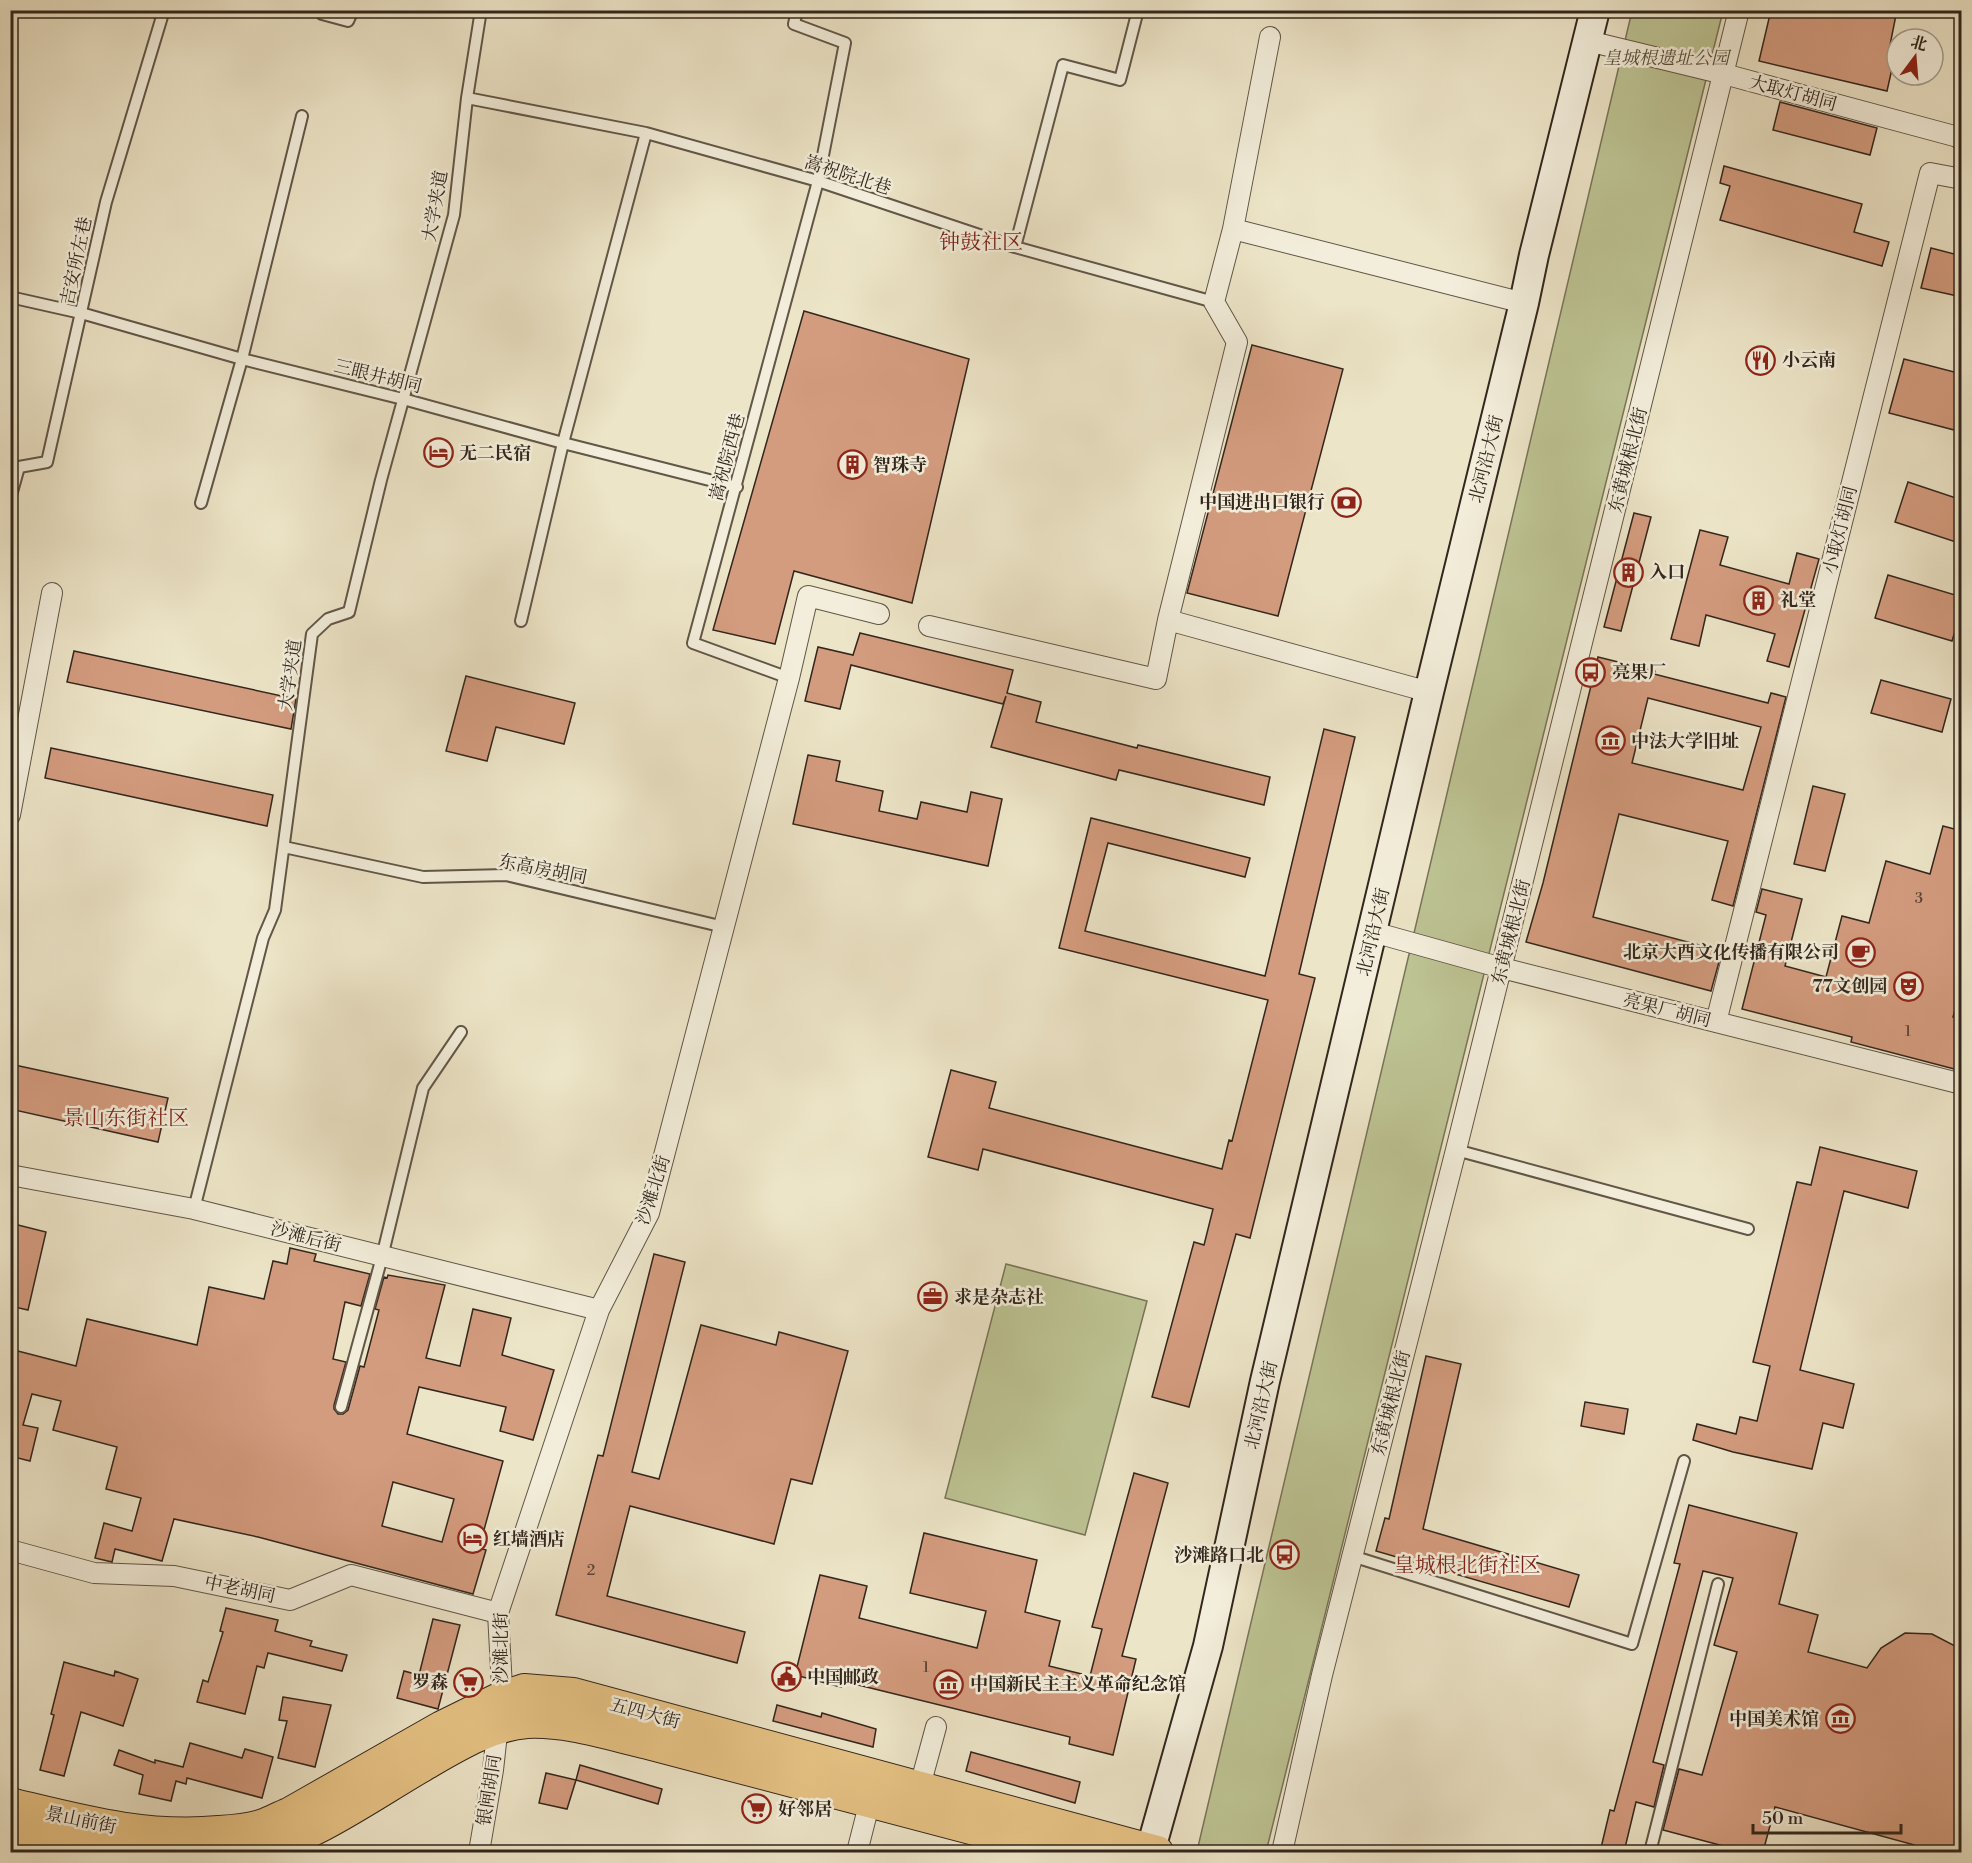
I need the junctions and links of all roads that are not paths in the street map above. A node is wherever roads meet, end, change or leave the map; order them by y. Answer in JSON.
{"nodes":[{"id":1,"x":164,"y":10,"type":"edge"},
{"id":2,"x":353,"y":10,"type":"edge"},
{"id":3,"x":481,"y":10,"type":"edge"},
{"id":4,"x":797,"y":10,"type":"edge"},
{"id":5,"x":1138,"y":10,"type":"edge"},
{"id":6,"x":1595,"y":10,"type":"edge"},
{"id":7,"x":1739,"y":10,"type":"edge"},
{"id":8,"x":322,"y":14,"type":"dead end"},
{"id":9,"x":1270,"y":37,"type":"dead end"},
{"id":10,"x":1588,"y":41,"type":"junction"},
{"id":11,"x":1724,"y":74,"type":"junction"},
{"id":12,"x":467,"y":98,"type":"junction"},
{"id":13,"x":302,"y":116,"type":"dead end"},
{"id":14,"x":646,"y":133,"type":"junction"},
{"id":15,"x":1962,"y":141,"type":"edge"},
{"id":16,"x":1962,"y":179,"type":"edge"},
{"id":17,"x":818,"y":181,"type":"junction"},
{"id":18,"x":1233,"y":229,"type":"junction"},
{"id":19,"x":1015,"y":247,"type":"junction"},
{"id":20,"x":10,"y":297,"type":"edge"},
{"id":21,"x":1214,"y":302,"type":"junction"},
{"id":22,"x":1524,"y":303,"type":"junction"},
{"id":23,"x":81,"y":313,"type":"junction"},
{"id":24,"x":242,"y":359,"type":"junction"},
{"id":25,"x":403,"y":399,"type":"junction"},
{"id":26,"x":563,"y":443,"type":"junction"},
{"id":27,"x":737,"y":487,"type":"junction"},
{"id":28,"x":10,"y":499,"type":"edge"},
{"id":29,"x":201,"y":503,"type":"dead end"},
{"id":30,"x":52,"y":593,"type":"dead end"},
{"id":31,"x":879,"y":614,"type":"dead end"},
{"id":32,"x":1168,"y":620,"type":"junction"},
{"id":33,"x":521,"y":621,"type":"dead end"},
{"id":34,"x":929,"y":626,"type":"dead end"},
{"id":35,"x":789,"y":678,"type":"junction"},
{"id":36,"x":1429,"y":692,"type":"junction"},
{"id":37,"x":10,"y":815,"type":"edge"},
{"id":38,"x":284,"y":847,"type":"junction"},
{"id":39,"x":724,"y":927,"type":"junction"},
{"id":40,"x":1373,"y":932,"type":"junction"},
{"id":41,"x":1502,"y":968,"type":"junction"},
{"id":42,"x":1716,"y":1022,"type":"junction"},
{"id":43,"x":461,"y":1032,"type":"dead end"},
{"id":44,"x":1962,"y":1084,"type":"edge"},
{"id":45,"x":1456,"y":1150,"type":"junction"},
{"id":46,"x":10,"y":1175,"type":"edge"},
{"id":47,"x":194,"y":1209,"type":"junction"},
{"id":48,"x":1748,"y":1229,"type":"dead end"},
{"id":49,"x":382,"y":1257,"type":"junction"},
{"id":50,"x":599,"y":1310,"type":"junction"},
{"id":51,"x":341,"y":1407,"type":"dead end"},
{"id":52,"x":1684,"y":1461,"type":"dead end"},
{"id":53,"x":10,"y":1550,"type":"edge"},
{"id":54,"x":1352,"y":1556,"type":"junction"},
{"id":55,"x":1718,"y":1584,"type":"dead end"},
{"id":56,"x":498,"y":1613,"type":"junction"},
{"id":57,"x":499,"y":1713,"type":"junction"},
{"id":58,"x":936,"y":1727,"type":"dead end"},
{"id":59,"x":916,"y":1800,"type":"junction"},
{"id":60,"x":870,"y":1801,"type":"junction"},
{"id":61,"x":10,"y":1804,"type":"edge"},
{"id":62,"x":10,"y":1827,"type":"edge"},
{"id":63,"x":151,"y":1843,"type":"edge"},
{"id":64,"x":117,"y":1852,"type":"edge"},
{"id":65,"x":255,"y":1852,"type":"edge"},
{"id":66,"x":479,"y":1852,"type":"edge"},
{"id":67,"x":857,"y":1852,"type":"edge"},
{"id":68,"x":1062,"y":1852,"type":"edge"},
{"id":69,"x":1152,"y":1852,"type":"edge"},
{"id":70,"x":1282,"y":1852,"type":"edge"},
{"id":71,"x":1650,"y":1852,"type":"edge"}],
"edges":[{"from":1,"to":23,"type":"lane","name":"吉安所左巷"},
{"from":2,"to":8,"type":"lane"},
{"from":3,"to":12,"type":"lane","name":"大学夹道"},
{"from":4,"to":17,"type":"lane","name":"嵩祝院西巷"},
{"from":5,"to":19,"type":"lane"},
{"from":6,"to":10,"type":"main road","name":"北河沿大街"},
{"from":7,"to":11,"type":"street","name":"东黄城根北街"},
{"from":9,"to":18,"type":"street"},
{"from":10,"to":11,"type":"street","name":"大取灯胡同"},
{"from":10,"to":22,"type":"main road","name":"北河沿大街"},
{"from":11,"to":15,"type":"street","name":"大取灯胡同"},
{"from":11,"to":41,"type":"street","name":"东黄城根北街"},
{"from":12,"to":14,"type":"lane","name":"嵩祝院北巷"},
{"from":12,"to":25,"type":"lane","name":"大学夹道"},
{"from":13,"to":24,"type":"lane"},
{"from":14,"to":17,"type":"lane","name":"嵩祝院北巷"},
{"from":14,"to":26,"type":"lane"},
{"from":16,"to":42,"type":"street","name":"小取灯胡同"},
{"from":17,"to":19,"type":"lane","name":"嵩祝院北巷"},
{"from":17,"to":27,"type":"lane","name":"嵩祝院西巷"},
{"from":18,"to":21,"type":"street"},
{"from":18,"to":22,"type":"street"},
{"from":19,"to":21,"type":"lane","name":"嵩祝院北巷"},
{"from":20,"to":23,"type":"lane","name":"三眼井胡同"},
{"from":21,"to":32,"type":"street"},
{"from":22,"to":36,"type":"main road","name":"北河沿大街"},
{"from":23,"to":24,"type":"lane","name":"三眼井胡同"},
{"from":23,"to":28,"type":"lane","name":"吉安所左巷"},
{"from":24,"to":25,"type":"lane","name":"三眼井胡同"},
{"from":24,"to":29,"type":"lane"},
{"from":25,"to":26,"type":"lane","name":"三眼井胡同"},
{"from":25,"to":38,"type":"lane","name":"大学夹道"},
{"from":26,"to":27,"type":"lane","name":"三眼井胡同"},
{"from":26,"to":33,"type":"lane"},
{"from":27,"to":35,"type":"lane","name":"嵩祝院西巷"},
{"from":30,"to":37,"type":"street"},
{"from":31,"to":35,"type":"street","name":"沙滩北街"},
{"from":32,"to":34,"type":"street"},
{"from":32,"to":36,"type":"street"},
{"from":35,"to":39,"type":"street","name":"沙滩北街"},
{"from":36,"to":40,"type":"main road","name":"北河沿大街"},
{"from":38,"to":39,"type":"lane","name":"东高房胡同"},
{"from":38,"to":47,"type":"lane","name":"大学夹道"},
{"from":39,"to":50,"type":"street","name":"沙滩北街"},
{"from":40,"to":41,"type":"street","name":"亮果厂胡同"},
{"from":40,"to":69,"type":"main road","name":"北河沿大街"},
{"from":41,"to":42,"type":"street","name":"亮果厂胡同"},
{"from":41,"to":45,"type":"street","name":"东黄城根北街"},
{"from":42,"to":44,"type":"street","name":"亮果厂胡同"},
{"from":43,"to":49,"type":"lane"},
{"from":45,"to":48,"type":"lane"},
{"from":45,"to":54,"type":"street","name":"东黄城根北街"},
{"from":46,"to":47,"type":"street","name":"沙滩后街"},
{"from":47,"to":49,"type":"street","name":"沙滩后街"},
{"from":49,"to":50,"type":"street","name":"沙滩后街"},
{"from":49,"to":51,"type":"lane"},
{"from":50,"to":56,"type":"street","name":"沙滩北街"},
{"from":52,"to":54,"type":"lane"},
{"from":53,"to":56,"type":"street","name":"中老胡同"},
{"from":54,"to":70,"type":"street","name":"东黄城根北街"},
{"from":55,"to":71,"type":"lane"},
{"from":56,"to":57,"type":"street","name":"沙滩北街"},
{"from":57,"to":59,"type":"main road","name":"五四大街"},
{"from":57,"to":60,"type":"main road","name":"五四大街"},
{"from":57,"to":63,"type":"main road","name":"五四大街"},
{"from":57,"to":65,"type":"main road","name":"五四大街"},
{"from":57,"to":66,"type":"street","name":"银闸胡同"},
{"from":58,"to":59,"type":"street"},
{"from":59,"to":60,"type":"main road","name":"五四大街"},
{"from":59,"to":68,"type":"main road","name":"五四大街"},
{"from":59,"to":69,"type":"main road","name":"五四大街"},
{"from":60,"to":67,"type":"street"},
{"from":61,"to":63,"type":"main road","name":"景山前街"},
{"from":62,"to":64,"type":"main road","name":"景山前街"}]}
